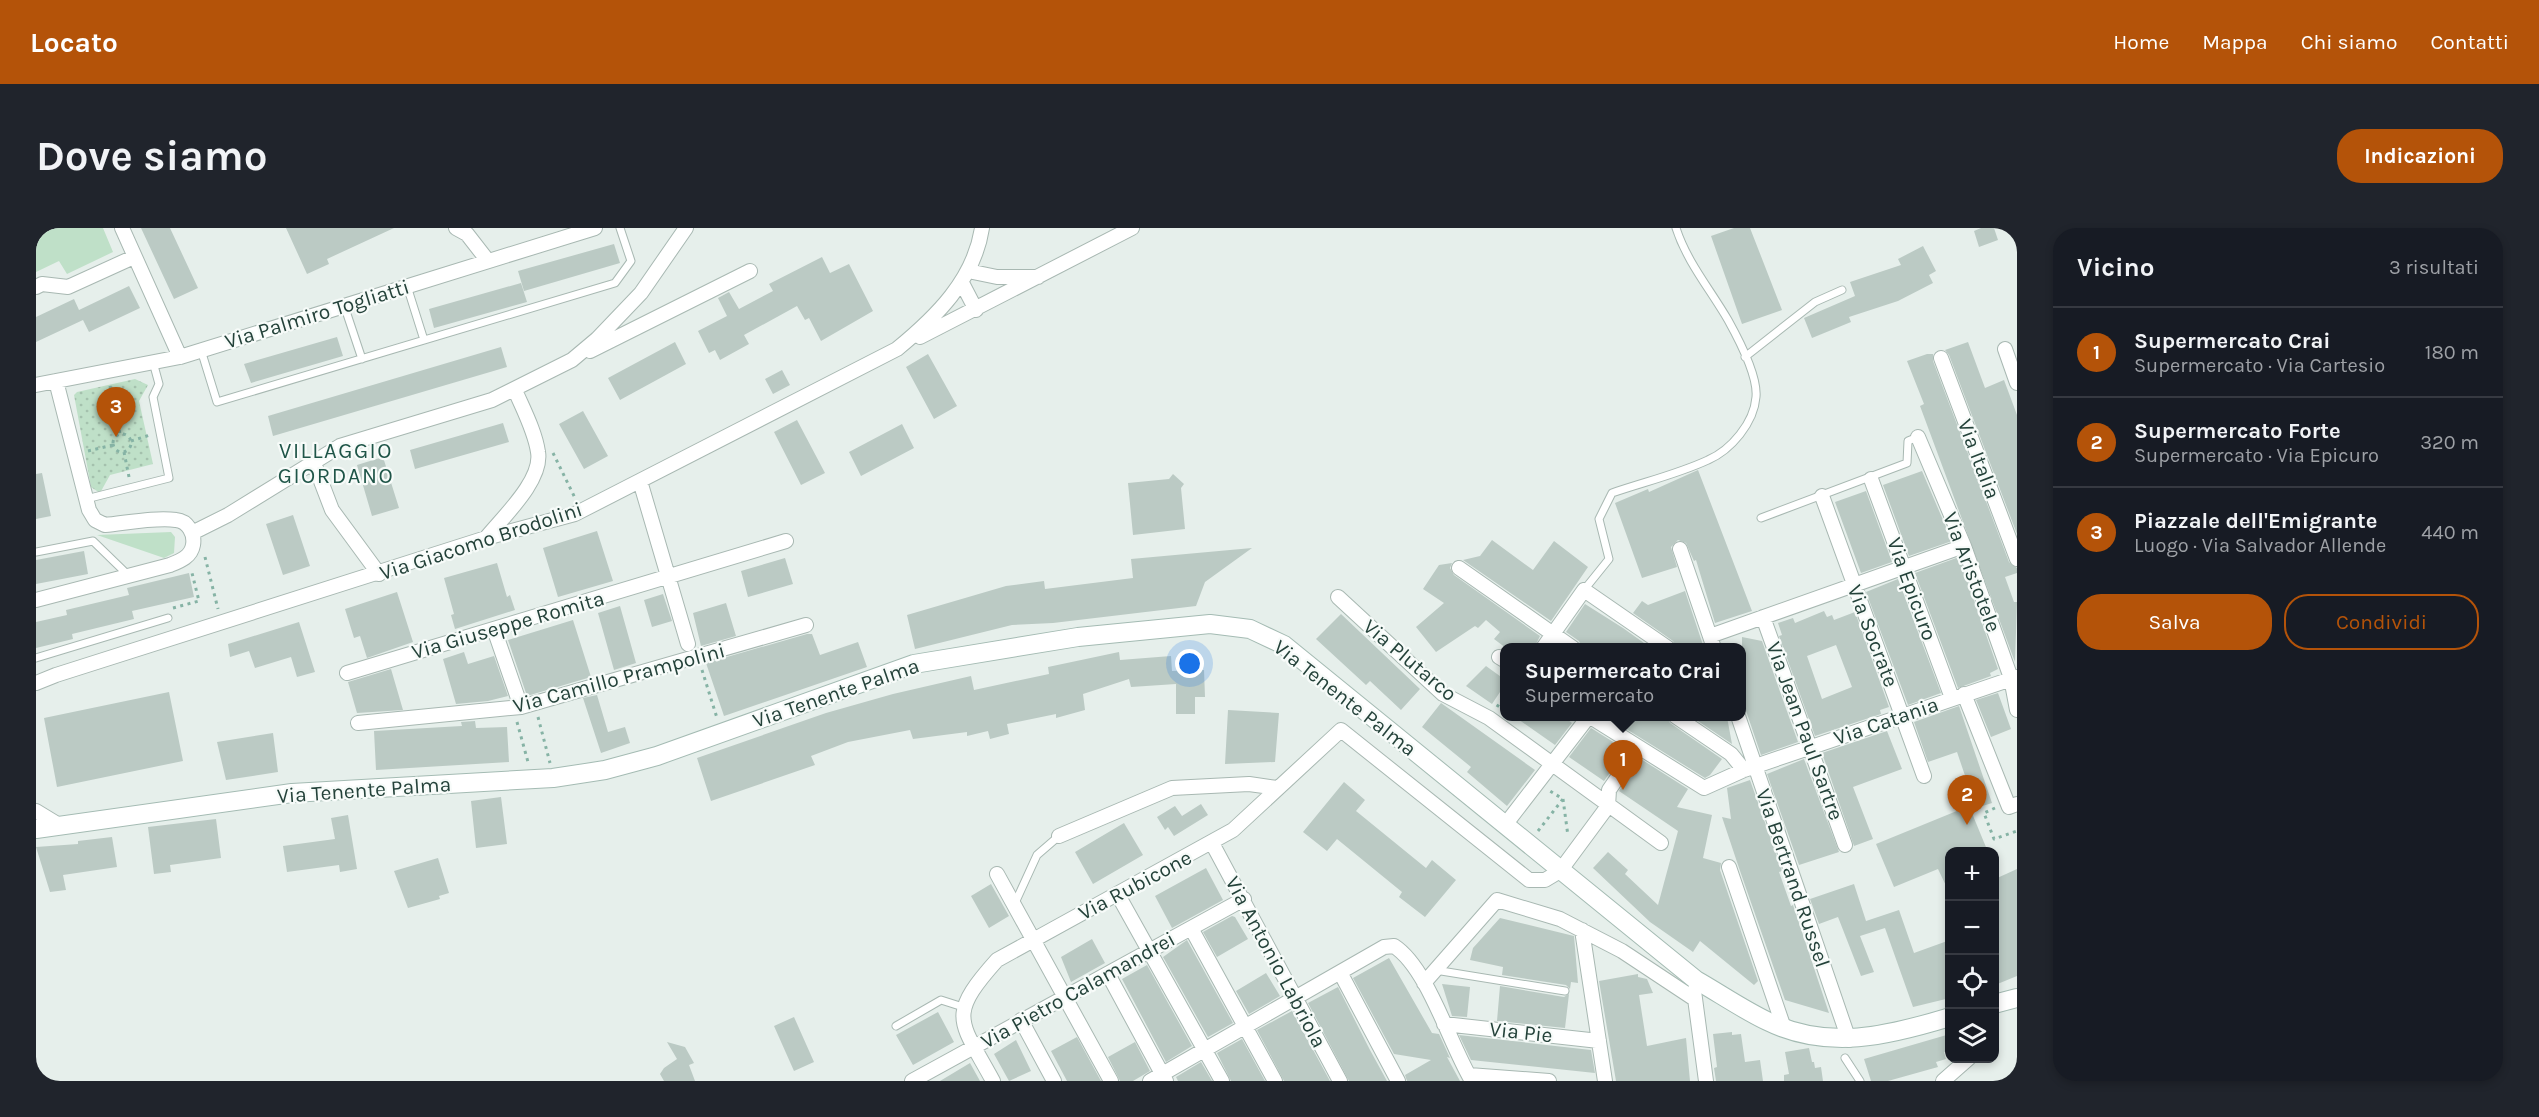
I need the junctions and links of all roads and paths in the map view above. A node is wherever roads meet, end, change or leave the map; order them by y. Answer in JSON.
{"nodes":[{"id":1,"x":122,"y":228,"type":"edge"},
{"id":2,"x":456,"y":228,"type":"edge"},
{"id":3,"x":595,"y":228,"type":"edge"},
{"id":4,"x":620,"y":228,"type":"edge"},
{"id":5,"x":686,"y":228,"type":"edge"},
{"id":6,"x":982,"y":228,"type":"edge"},
{"id":7,"x":1132,"y":228,"type":"edge"},
{"id":8,"x":1676,"y":228,"type":"edge"},
{"id":9,"x":134,"y":257,"type":"junction"},
{"id":10,"x":488,"y":261,"type":"junction"},
{"id":11,"x":750,"y":271,"type":"dead end"},
{"id":12,"x":965,"y":277,"type":"junction"},
{"id":13,"x":1040,"y":277,"type":"junction"},
{"id":14,"x":406,"y":286,"type":"junction"},
{"id":15,"x":36,"y":287,"type":"edge"},
{"id":16,"x":1842,"y":290,"type":"dead end"},
{"id":17,"x":344,"y":305,"type":"junction"},
{"id":18,"x":976,"y":310,"type":"junction"},
{"id":19,"x":424,"y":340,"type":"junction"},
{"id":20,"x":897,"y":349,"type":"junction"},
{"id":21,"x":2005,"y":349,"type":"dead end"},
{"id":22,"x":201,"y":350,"type":"junction"},
{"id":23,"x":180,"y":357,"type":"junction"},
{"id":24,"x":1745,"y":357,"type":"junction"},
{"id":25,"x":362,"y":358,"type":"junction"},
{"id":26,"x":1941,"y":358,"type":"dead end"},
{"id":27,"x":572,"y":360,"type":"junction"},
{"id":28,"x":153,"y":362,"type":"junction"},
{"id":29,"x":106,"y":371,"type":"junction"},
{"id":30,"x":56,"y":381,"type":"junction"},
{"id":31,"x":2017,"y":383,"type":"edge"},
{"id":32,"x":36,"y":385,"type":"edge"},
{"id":33,"x":515,"y":390,"type":"junction"},
{"id":34,"x":160,"y":433,"type":"junction"},
{"id":35,"x":120,"y":434,"type":"junction"},
{"id":36,"x":1918,"y":437,"type":"joint"},
{"id":37,"x":131,"y":441,"type":"junction"},
{"id":38,"x":535,"y":442,"type":"junction"},
{"id":39,"x":113,"y":445,"type":"junction"},
{"id":40,"x":124,"y":452,"type":"junction"},
{"id":41,"x":75,"y":454,"type":"junction"},
{"id":42,"x":314,"y":463,"type":"junction"},
{"id":43,"x":1871,"y":479,"type":"junction"},
{"id":44,"x":640,"y":481,"type":"junction"},
{"id":45,"x":131,"y":488,"type":"junction"},
{"id":46,"x":1822,"y":496,"type":"junction"},
{"id":47,"x":86,"y":499,"type":"junction"},
{"id":48,"x":581,"y":510,"type":"junction"},
{"id":49,"x":1761,"y":518,"type":"dead end"},
{"id":50,"x":192,"y":533,"type":"junction"},
{"id":51,"x":486,"y":538,"type":"junction"},
{"id":52,"x":786,"y":541,"type":"dead end"},
{"id":53,"x":1964,"y":546,"type":"junction"},
{"id":54,"x":1680,"y":549,"type":"dead end"},
{"id":55,"x":203,"y":551,"type":"dead end"},
{"id":56,"x":36,"y":552,"type":"edge"},
{"id":57,"x":188,"y":555,"type":"junction"},
{"id":58,"x":2017,"y":559,"type":"edge"},
{"id":59,"x":1904,"y":567,"type":"junction"},
{"id":60,"x":1459,"y":568,"type":"dead end"},
{"id":61,"x":379,"y":574,"type":"junction"},
{"id":62,"x":129,"y":576,"type":"junction"},
{"id":63,"x":670,"y":578,"type":"junction"},
{"id":64,"x":1853,"y":585,"type":"junction"},
{"id":65,"x":1584,"y":590,"type":"junction"},
{"id":66,"x":1338,"y":597,"type":"dead end"},
{"id":67,"x":36,"y":600,"type":"edge"},
{"id":68,"x":1764,"y":617,"type":"junction"},
{"id":69,"x":168,"y":618,"type":"joint"},
{"id":70,"x":221,"y":622,"type":"junction"},
{"id":71,"x":806,"y":625,"type":"dead end"},
{"id":72,"x":494,"y":629,"type":"junction"},
{"id":73,"x":1553,"y":634,"type":"junction"},
{"id":74,"x":1712,"y":642,"type":"edge"},
{"id":75,"x":1547,"y":643,"type":"edge"},
{"id":76,"x":1566,"y":643,"type":"edge"},
{"id":77,"x":1661,"y":643,"type":"edge"},
{"id":78,"x":688,"y":644,"type":"dead end"},
{"id":79,"x":698,"y":657,"type":"junction"},
{"id":80,"x":36,"y":658,"type":"edge"},
{"id":81,"x":346,"y":673,"type":"dead end"},
{"id":82,"x":2014,"y":678,"type":"edge"},
{"id":83,"x":36,"y":683,"type":"edge"},
{"id":84,"x":1958,"y":696,"type":"junction"},
{"id":85,"x":523,"y":707,"type":"junction"},
{"id":86,"x":2017,"y":710,"type":"edge"},
{"id":87,"x":715,"y":713,"type":"dead end"},
{"id":88,"x":1903,"y":715,"type":"junction"},
{"id":89,"x":1586,"y":721,"type":"edge"},
{"id":90,"x":1595,"y":721,"type":"edge"},
{"id":91,"x":1681,"y":721,"type":"edge"},
{"id":92,"x":1739,"y":721,"type":"edge"},
{"id":93,"x":358,"y":723,"type":"dead end"},
{"id":94,"x":1341,"y":730,"type":"joint"},
{"id":95,"x":1812,"y":747,"type":"junction"},
{"id":96,"x":1638,"y":748,"type":"junction"},
{"id":97,"x":1552,"y":763,"type":"junction"},
{"id":98,"x":1749,"y":768,"type":"junction"},
{"id":99,"x":1924,"y":776,"type":"dead end"},
{"id":100,"x":554,"y":778,"type":"junction"},
{"id":101,"x":532,"y":779,"type":"junction"},
{"id":102,"x":1540,"y":780,"type":"junction"},
{"id":103,"x":1277,"y":788,"type":"junction"},
{"id":104,"x":1563,"y":799,"type":"junction"},
{"id":105,"x":2012,"y":804,"type":"edge"},
{"id":106,"x":1608,"y":806,"type":"junction"},
{"id":107,"x":36,"y":811,"type":"edge"},
{"id":108,"x":59,"y":825,"type":"junction"},
{"id":109,"x":1504,"y":825,"type":"junction"},
{"id":110,"x":36,"y":829,"type":"edge"},
{"id":111,"x":2017,"y":831,"type":"edge"},
{"id":112,"x":1059,"y":836,"type":"joint"},
{"id":113,"x":1212,"y":843,"type":"junction"},
{"id":114,"x":1661,"y":843,"type":"dead end"},
{"id":115,"x":1528,"y":844,"type":"junction"},
{"id":116,"x":1845,"y":845,"type":"dead end"},
{"id":117,"x":1578,"y":847,"type":"junction"},
{"id":118,"x":1729,"y":867,"type":"dead end"},
{"id":119,"x":1560,"y":871,"type":"junction"},
{"id":120,"x":997,"y":874,"type":"dead end"},
{"id":121,"x":1118,"y":895,"type":"junction"},
{"id":122,"x":1244,"y":899,"type":"junction"},
{"id":123,"x":1015,"y":906,"type":"junction"},
{"id":124,"x":1191,"y":928,"type":"junction"},
{"id":125,"x":1582,"y":930,"type":"junction"},
{"id":126,"x":1034,"y":939,"type":"junction"},
{"id":127,"x":1150,"y":951,"type":"junction"},
{"id":128,"x":1435,"y":970,"type":"junction"},
{"id":129,"x":1108,"y":974,"type":"junction"},
{"id":130,"x":1341,"y":974,"type":"junction"},
{"id":131,"x":1695,"y":980,"type":"junction"},
{"id":132,"x":1424,"y":983,"type":"junction"},
{"id":133,"x":1565,"y":991,"type":"dead end"},
{"id":134,"x":1066,"y":997,"type":"junction"},
{"id":135,"x":1693,"y":998,"type":"junction"},
{"id":136,"x":2017,"y":998,"type":"edge"},
{"id":137,"x":1294,"y":999,"type":"junction"},
{"id":138,"x":1999,"y":1003,"type":"edge"},
{"id":139,"x":963,"y":1007,"type":"junction"},
{"id":140,"x":1945,"y":1019,"type":"edge"},
{"id":141,"x":1021,"y":1020,"type":"junction"},
{"id":142,"x":1444,"y":1024,"type":"junction"},
{"id":143,"x":896,"y":1026,"type":"dead end"},
{"id":144,"x":1245,"y":1028,"type":"junction"},
{"id":145,"x":1784,"y":1029,"type":"junction"},
{"id":146,"x":1599,"y":1041,"type":"junction"},
{"id":147,"x":975,"y":1047,"type":"junction"},
{"id":148,"x":1847,"y":1049,"type":"junction"},
{"id":149,"x":1206,"y":1051,"type":"junction"},
{"id":150,"x":1964,"y":1063,"type":"edge"},
{"id":151,"x":1470,"y":1078,"type":"edge"},
{"id":152,"x":1159,"y":1079,"type":"edge"},
{"id":153,"x":912,"y":1081,"type":"edge"},
{"id":154,"x":993,"y":1081,"type":"edge"},
{"id":155,"x":1054,"y":1081,"type":"edge"},
{"id":156,"x":1111,"y":1081,"type":"edge"},
{"id":157,"x":1222,"y":1081,"type":"edge"},
{"id":158,"x":1275,"y":1081,"type":"edge"},
{"id":159,"x":1340,"y":1081,"type":"edge"},
{"id":160,"x":1398,"y":1081,"type":"edge"},
{"id":161,"x":1549,"y":1081,"type":"edge"},
{"id":162,"x":1605,"y":1081,"type":"edge"},
{"id":163,"x":1706,"y":1081,"type":"edge"},
{"id":164,"x":1860,"y":1081,"type":"edge"},
{"id":165,"x":1943,"y":1081,"type":"edge"}],
"edges":[{"from":1,"to":9,"type":"street"},
{"from":2,"to":10,"type":"street"},
{"from":3,"to":10,"type":"street","name":"Via Palmiro Togliatti"},
{"from":4,"to":19,"type":"lane"},
{"from":5,"to":27,"type":"street"},
{"from":6,"to":12,"type":"street","name":"Via Giacomo Brodolini"},
{"from":7,"to":13,"type":"street"},
{"from":8,"to":24,"type":"lane"},
{"from":9,"to":15,"type":"street"},
{"from":9,"to":23,"type":"street"},
{"from":10,"to":14,"type":"street","name":"Via Palmiro Togliatti"},
{"from":11,"to":27,"type":"street"},
{"from":12,"to":13,"type":"street"},
{"from":12,"to":18,"type":"street"},
{"from":12,"to":20,"type":"street","name":"Via Giacomo Brodolini"},
{"from":13,"to":18,"type":"street"},
{"from":14,"to":17,"type":"street","name":"Via Palmiro Togliatti"},
{"from":14,"to":19,"type":"lane"},
{"from":16,"to":24,"type":"lane"},
{"from":17,"to":22,"type":"street","name":"Via Palmiro Togliatti"},
{"from":17,"to":25,"type":"lane"},
{"from":18,"to":20,"type":"street"},
{"from":19,"to":25,"type":"lane"},
{"from":20,"to":44,"type":"street","name":"Via Giacomo Brodolini"},
{"from":21,"to":31,"type":"street"},
{"from":22,"to":23,"type":"street","name":"Via Palmiro Togliatti"},
{"from":22,"to":25,"type":"lane"},
{"from":23,"to":28,"type":"street","name":"Via Palmiro Togliatti"},
{"from":24,"to":65,"type":"lane"},
{"from":26,"to":58,"type":"street","name":"Via Italia"},
{"from":27,"to":33,"type":"street"},
{"from":28,"to":29,"type":"street","name":"Via Palmiro Togliatti"},
{"from":28,"to":34,"type":"lane"},
{"from":29,"to":30,"type":"street","name":"Via Palmiro Togliatti"},
{"from":29,"to":35,"type":"path"},
{"from":30,"to":32,"type":"street","name":"Via Palmiro Togliatti"},
{"from":30,"to":41,"type":"street"},
{"from":33,"to":38,"type":"street"},
{"from":33,"to":42,"type":"street"},
{"from":34,"to":37,"type":"path"},
{"from":34,"to":45,"type":"lane"},
{"from":35,"to":37,"type":"path"},
{"from":35,"to":39,"type":"path"},
{"from":36,"to":43,"type":"lane"},
{"from":36,"to":53,"type":"street","name":"Via Aristotele"},
{"from":37,"to":40,"type":"path"},
{"from":38,"to":48,"type":"path"},
{"from":38,"to":51,"type":"street"},
{"from":39,"to":40,"type":"path"},
{"from":39,"to":41,"type":"path"},
{"from":40,"to":45,"type":"path"},
{"from":41,"to":47,"type":"street"},
{"from":42,"to":50,"type":"street"},
{"from":42,"to":61,"type":"street"},
{"from":43,"to":46,"type":"lane"},
{"from":43,"to":59,"type":"street","name":"Via Epicuro"},
{"from":44,"to":48,"type":"street","name":"Via Giacomo Brodolini"},
{"from":44,"to":63,"type":"street"},
{"from":45,"to":47,"type":"lane"},
{"from":46,"to":49,"type":"lane"},
{"from":46,"to":64,"type":"street","name":"Via Socrate"},
{"from":47,"to":50,"type":"street"},
{"from":48,"to":51,"type":"street","name":"Via Giacomo Brodolini"},
{"from":50,"to":57,"type":"street"},
{"from":51,"to":61,"type":"street","name":"Via Giacomo Brodolini"},
{"from":52,"to":63,"type":"street","name":"Via Giuseppe Romita"},
{"from":53,"to":59,"type":"street"},
{"from":53,"to":82,"type":"street","name":"Via Aristotele"},
{"from":54,"to":74,"type":"street"},
{"from":55,"to":70,"type":"path"},
{"from":56,"to":62,"type":"lane"},
{"from":57,"to":62,"type":"street"},
{"from":57,"to":69,"type":"path"},
{"from":59,"to":64,"type":"street"},
{"from":59,"to":84,"type":"street","name":"Via Epicuro"},
{"from":60,"to":73,"type":"street"},
{"from":61,"to":70,"type":"street","name":"Via Giacomo Brodolini"},
{"from":62,"to":67,"type":"street"},
{"from":63,"to":72,"type":"street","name":"Via Giuseppe Romita"},
{"from":63,"to":78,"type":"street"},
{"from":64,"to":68,"type":"street"},
{"from":64,"to":88,"type":"street","name":"Via Socrate"},
{"from":65,"to":73,"type":"street"},
{"from":65,"to":77,"type":"street"},
{"from":66,"to":97,"type":"street","name":"Via Plutarco"},
{"from":68,"to":74,"type":"street"},
{"from":68,"to":95,"type":"street","name":"Via Jean Paul Sartre"},
{"from":69,"to":80,"type":"lane"},
{"from":70,"to":83,"type":"street","name":"Via Giacomo Brodolini"},
{"from":71,"to":79,"type":"street","name":"Via Camillo Prampolini"},
{"from":72,"to":81,"type":"street","name":"Via Giuseppe Romita"},
{"from":72,"to":85,"type":"street"},
{"from":73,"to":75,"type":"street"},
{"from":73,"to":76,"type":"street"},
{"from":79,"to":85,"type":"street","name":"Via Camillo Prampolini"},
{"from":79,"to":87,"type":"path"},
{"from":82,"to":84,"type":"street","name":"Via Catania"},
{"from":82,"to":86,"type":"street","name":"Via Aristotele"},
{"from":84,"to":88,"type":"street","name":"Via Catania"},
{"from":84,"to":105,"type":"street","name":"Via Epicuro"},
{"from":85,"to":93,"type":"street","name":"Via Camillo Prampolini"},
{"from":85,"to":100,"type":"path"},
{"from":85,"to":101,"type":"path"},
{"from":88,"to":95,"type":"street","name":"Via Catania"},
{"from":88,"to":99,"type":"street","name":"Via Socrate"},
{"from":89,"to":97,"type":"street"},
{"from":90,"to":96,"type":"street"},
{"from":91,"to":98,"type":"street"},
{"from":92,"to":98,"type":"street","name":"Via Bertrand Russel"},
{"from":94,"to":103,"type":"street","name":"Via Rubicone"},
{"from":94,"to":119,"type":"street","name":"Via Tenente Palma"},
{"from":95,"to":98,"type":"street","name":"Via Catania"},
{"from":95,"to":116,"type":"street","name":"Via Jean Paul Sartre"},
{"from":96,"to":98,"type":"street","name":"Via Catania"},
{"from":96,"to":106,"type":"street"},
{"from":97,"to":102,"type":"street"},
{"from":97,"to":106,"type":"street","name":"Via Plutarco"},
{"from":98,"to":148,"type":"street","name":"Via Bertrand Russel"},
{"from":100,"to":101,"type":"main road","name":"Via Tenente Palma"},
{"from":100,"to":109,"type":"main road","name":"Via Tenente Palma"},
{"from":101,"to":108,"type":"main road","name":"Via Tenente Palma"},
{"from":102,"to":104,"type":"path"},
{"from":102,"to":109,"type":"street"},
{"from":103,"to":112,"type":"street"},
{"from":103,"to":113,"type":"street","name":"Via Rubicone"},
{"from":104,"to":115,"type":"path"},
{"from":104,"to":117,"type":"path"},
{"from":105,"to":111,"type":"path"},
{"from":106,"to":114,"type":"street","name":"Via Plutarco"},
{"from":106,"to":117,"type":"street"},
{"from":107,"to":108,"type":"street"},
{"from":108,"to":110,"type":"main road","name":"Via Tenente Palma"},
{"from":109,"to":115,"type":"main road","name":"Via Tenente Palma"},
{"from":112,"to":123,"type":"lane"},
{"from":113,"to":121,"type":"street","name":"Via Rubicone"},
{"from":113,"to":122,"type":"street","name":"Via Antonio Labriola"},
{"from":115,"to":119,"type":"main road","name":"Via Tenente Palma"},
{"from":117,"to":119,"type":"street"},
{"from":118,"to":145,"type":"street"},
{"from":119,"to":131,"type":"main road","name":"Via Tenente Palma"},
{"from":120,"to":123,"type":"street"},
{"from":121,"to":126,"type":"street","name":"Via Rubicone"},
{"from":121,"to":127,"type":"street"},
{"from":122,"to":124,"type":"street","name":"Via Pietro Calamandrei"},
{"from":122,"to":137,"type":"street","name":"Via Antonio Labriola"},
{"from":123,"to":126,"type":"street"},
{"from":124,"to":127,"type":"street","name":"Via Pietro Calamandrei"},
{"from":124,"to":144,"type":"street"},
{"from":125,"to":128,"type":"street"},
{"from":125,"to":135,"type":"street"},
{"from":125,"to":146,"type":"street"},
{"from":126,"to":134,"type":"street"},
{"from":126,"to":139,"type":"street","name":"Via Rubicone"},
{"from":127,"to":129,"type":"street","name":"Via Pietro Calamandrei"},
{"from":127,"to":149,"type":"street"},
{"from":128,"to":132,"type":"street"},
{"from":128,"to":133,"type":"lane"},
{"from":129,"to":134,"type":"street","name":"Via Pietro Calamandrei"},
{"from":129,"to":152,"type":"street"},
{"from":130,"to":132,"type":"street"},
{"from":130,"to":137,"type":"street"},
{"from":130,"to":160,"type":"street"},
{"from":131,"to":135,"type":"street"},
{"from":131,"to":145,"type":"main road","name":"Via Tenente Palma"},
{"from":132,"to":142,"type":"street"},
{"from":134,"to":141,"type":"street","name":"Via Pietro Calamandrei"},
{"from":134,"to":156,"type":"street"},
{"from":135,"to":163,"type":"street"},
{"from":136,"to":138,"type":"main road"},
{"from":137,"to":144,"type":"street"},
{"from":137,"to":159,"type":"street","name":"Via Antonio Labriola"},
{"from":139,"to":143,"type":"lane"},
{"from":139,"to":147,"type":"street"},
{"from":140,"to":148,"type":"main road","name":"Via Tenente Palma"},
{"from":141,"to":147,"type":"street","name":"Via Pietro Calamandrei"},
{"from":141,"to":155,"type":"street"},
{"from":142,"to":146,"type":"street","name":"Via Pie"},
{"from":142,"to":151,"type":"street"},
{"from":144,"to":149,"type":"street"},
{"from":144,"to":158,"type":"street"},
{"from":145,"to":148,"type":"main road","name":"Via Tenente Palma"},
{"from":146,"to":162,"type":"street"},
{"from":147,"to":153,"type":"street","name":"Via Pietro Calamandrei"},
{"from":147,"to":154,"type":"street"},
{"from":148,"to":164,"type":"lane"},
{"from":149,"to":152,"type":"street"},
{"from":149,"to":157,"type":"street"},
{"from":150,"to":165,"type":"street"},
{"from":151,"to":161,"type":"street"}]}
